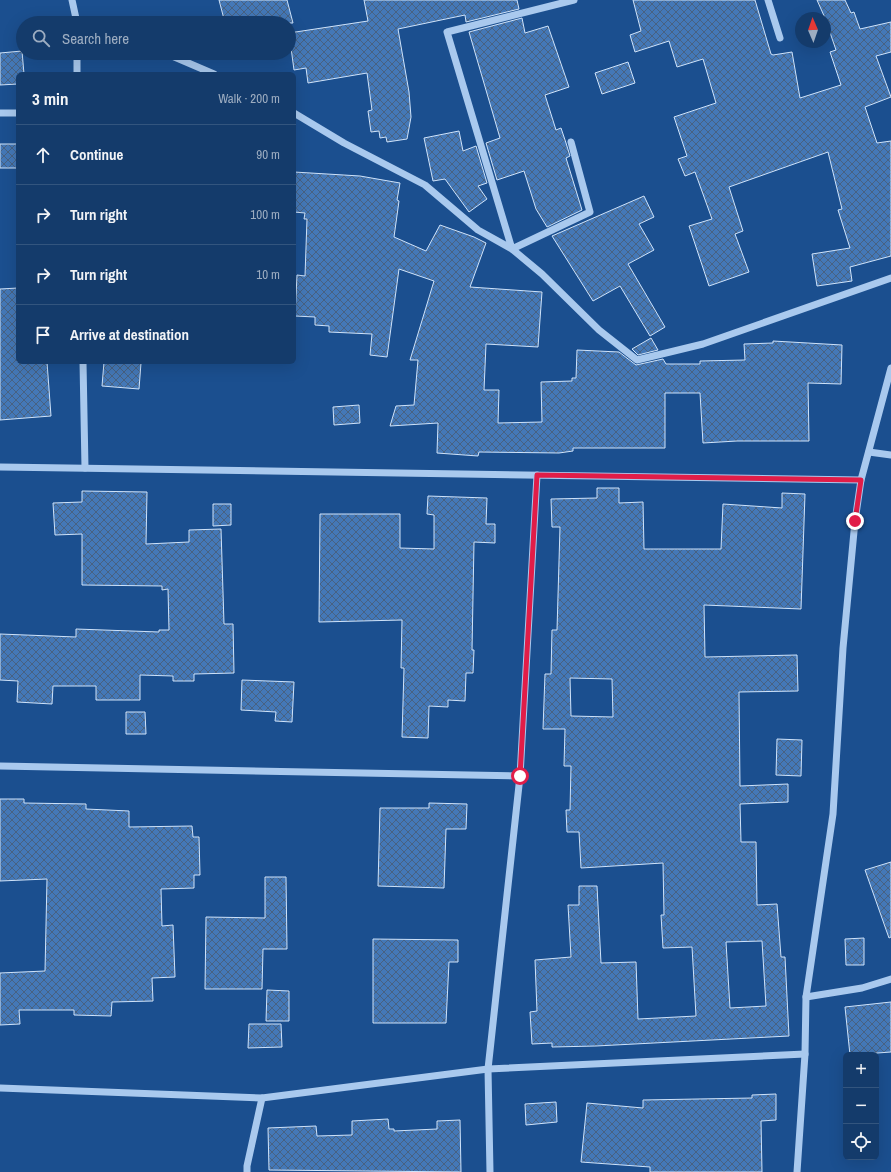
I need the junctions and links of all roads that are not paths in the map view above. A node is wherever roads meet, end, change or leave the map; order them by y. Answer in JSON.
{"nodes":[{"id":1,"x":72,"y":0,"type":"edge"},
{"id":2,"x":574,"y":0,"type":"edge"},
{"id":3,"x":768,"y":0,"type":"edge"},
{"id":4,"x":562,"y":2,"type":"edge"},
{"id":5,"x":75,"y":16,"type":"edge"},
{"id":6,"x":780,"y":38,"type":"dead end"},
{"id":7,"x":77,"y":60,"type":"edge"},
{"id":8,"x":181,"y":60,"type":"edge"},
{"id":9,"x":77,"y":72,"type":"edge"},
{"id":10,"x":209,"y":72,"type":"edge"},
{"id":11,"x":16,"y":112,"type":"edge"},
{"id":12,"x":0,"y":114,"type":"edge"},
{"id":13,"x":296,"y":114,"type":"edge"},
{"id":14,"x":571,"y":142,"type":"dead end"},
{"id":15,"x":512,"y":249,"type":"junction"},
{"id":16,"x":891,"y":278,"type":"edge"},
{"id":17,"x":83,"y":364,"type":"edge"},
{"id":18,"x":891,"y":368,"type":"edge"},
{"id":19,"x":869,"y":452,"type":"junction"},
{"id":20,"x":891,"y":455,"type":"edge"},
{"id":21,"x":0,"y":467,"type":"edge"},
{"id":22,"x":85,"y":468,"type":"junction"},
{"id":23,"x":537,"y":475,"type":"junction"},
{"id":24,"x":861,"y":480,"type":"junction"},
{"id":25,"x":0,"y":766,"type":"edge"},
{"id":26,"x":520,"y":776,"type":"junction"},
{"id":27,"x":889,"y":982,"type":"edge"},
{"id":28,"x":806,"y":997,"type":"junction"},
{"id":29,"x":805,"y":1054,"type":"junction"},
{"id":30,"x":488,"y":1069,"type":"junction"},
{"id":31,"x":0,"y":1088,"type":"edge"},
{"id":32,"x":262,"y":1098,"type":"junction"},
{"id":33,"x":247,"y":1172,"type":"edge"},
{"id":34,"x":490,"y":1172,"type":"edge"},
{"id":35,"x":797,"y":1172,"type":"edge"}],
"edges":[{"from":1,"to":5,"type":"street"},
{"from":2,"to":4,"type":"street"},
{"from":3,"to":6,"type":"street"},
{"from":4,"to":15,"type":"street"},
{"from":7,"to":9,"type":"street"},
{"from":8,"to":10,"type":"street"},
{"from":11,"to":12,"type":"street"},
{"from":13,"to":15,"type":"street"},
{"from":14,"to":15,"type":"street"},
{"from":15,"to":16,"type":"street"},
{"from":17,"to":22,"type":"street"},
{"from":18,"to":19,"type":"street"},
{"from":19,"to":20,"type":"street"},
{"from":19,"to":24,"type":"street"},
{"from":21,"to":22,"type":"street"},
{"from":22,"to":23,"type":"street"},
{"from":23,"to":24,"type":"street"},
{"from":23,"to":26,"type":"street"},
{"from":24,"to":28,"type":"street"},
{"from":25,"to":26,"type":"street"},
{"from":26,"to":30,"type":"street"},
{"from":27,"to":28,"type":"street"},
{"from":28,"to":29,"type":"street"},
{"from":29,"to":30,"type":"street"},
{"from":29,"to":35,"type":"street"},
{"from":30,"to":32,"type":"street"},
{"from":30,"to":34,"type":"street"},
{"from":31,"to":32,"type":"street"},
{"from":32,"to":33,"type":"street"}]}
